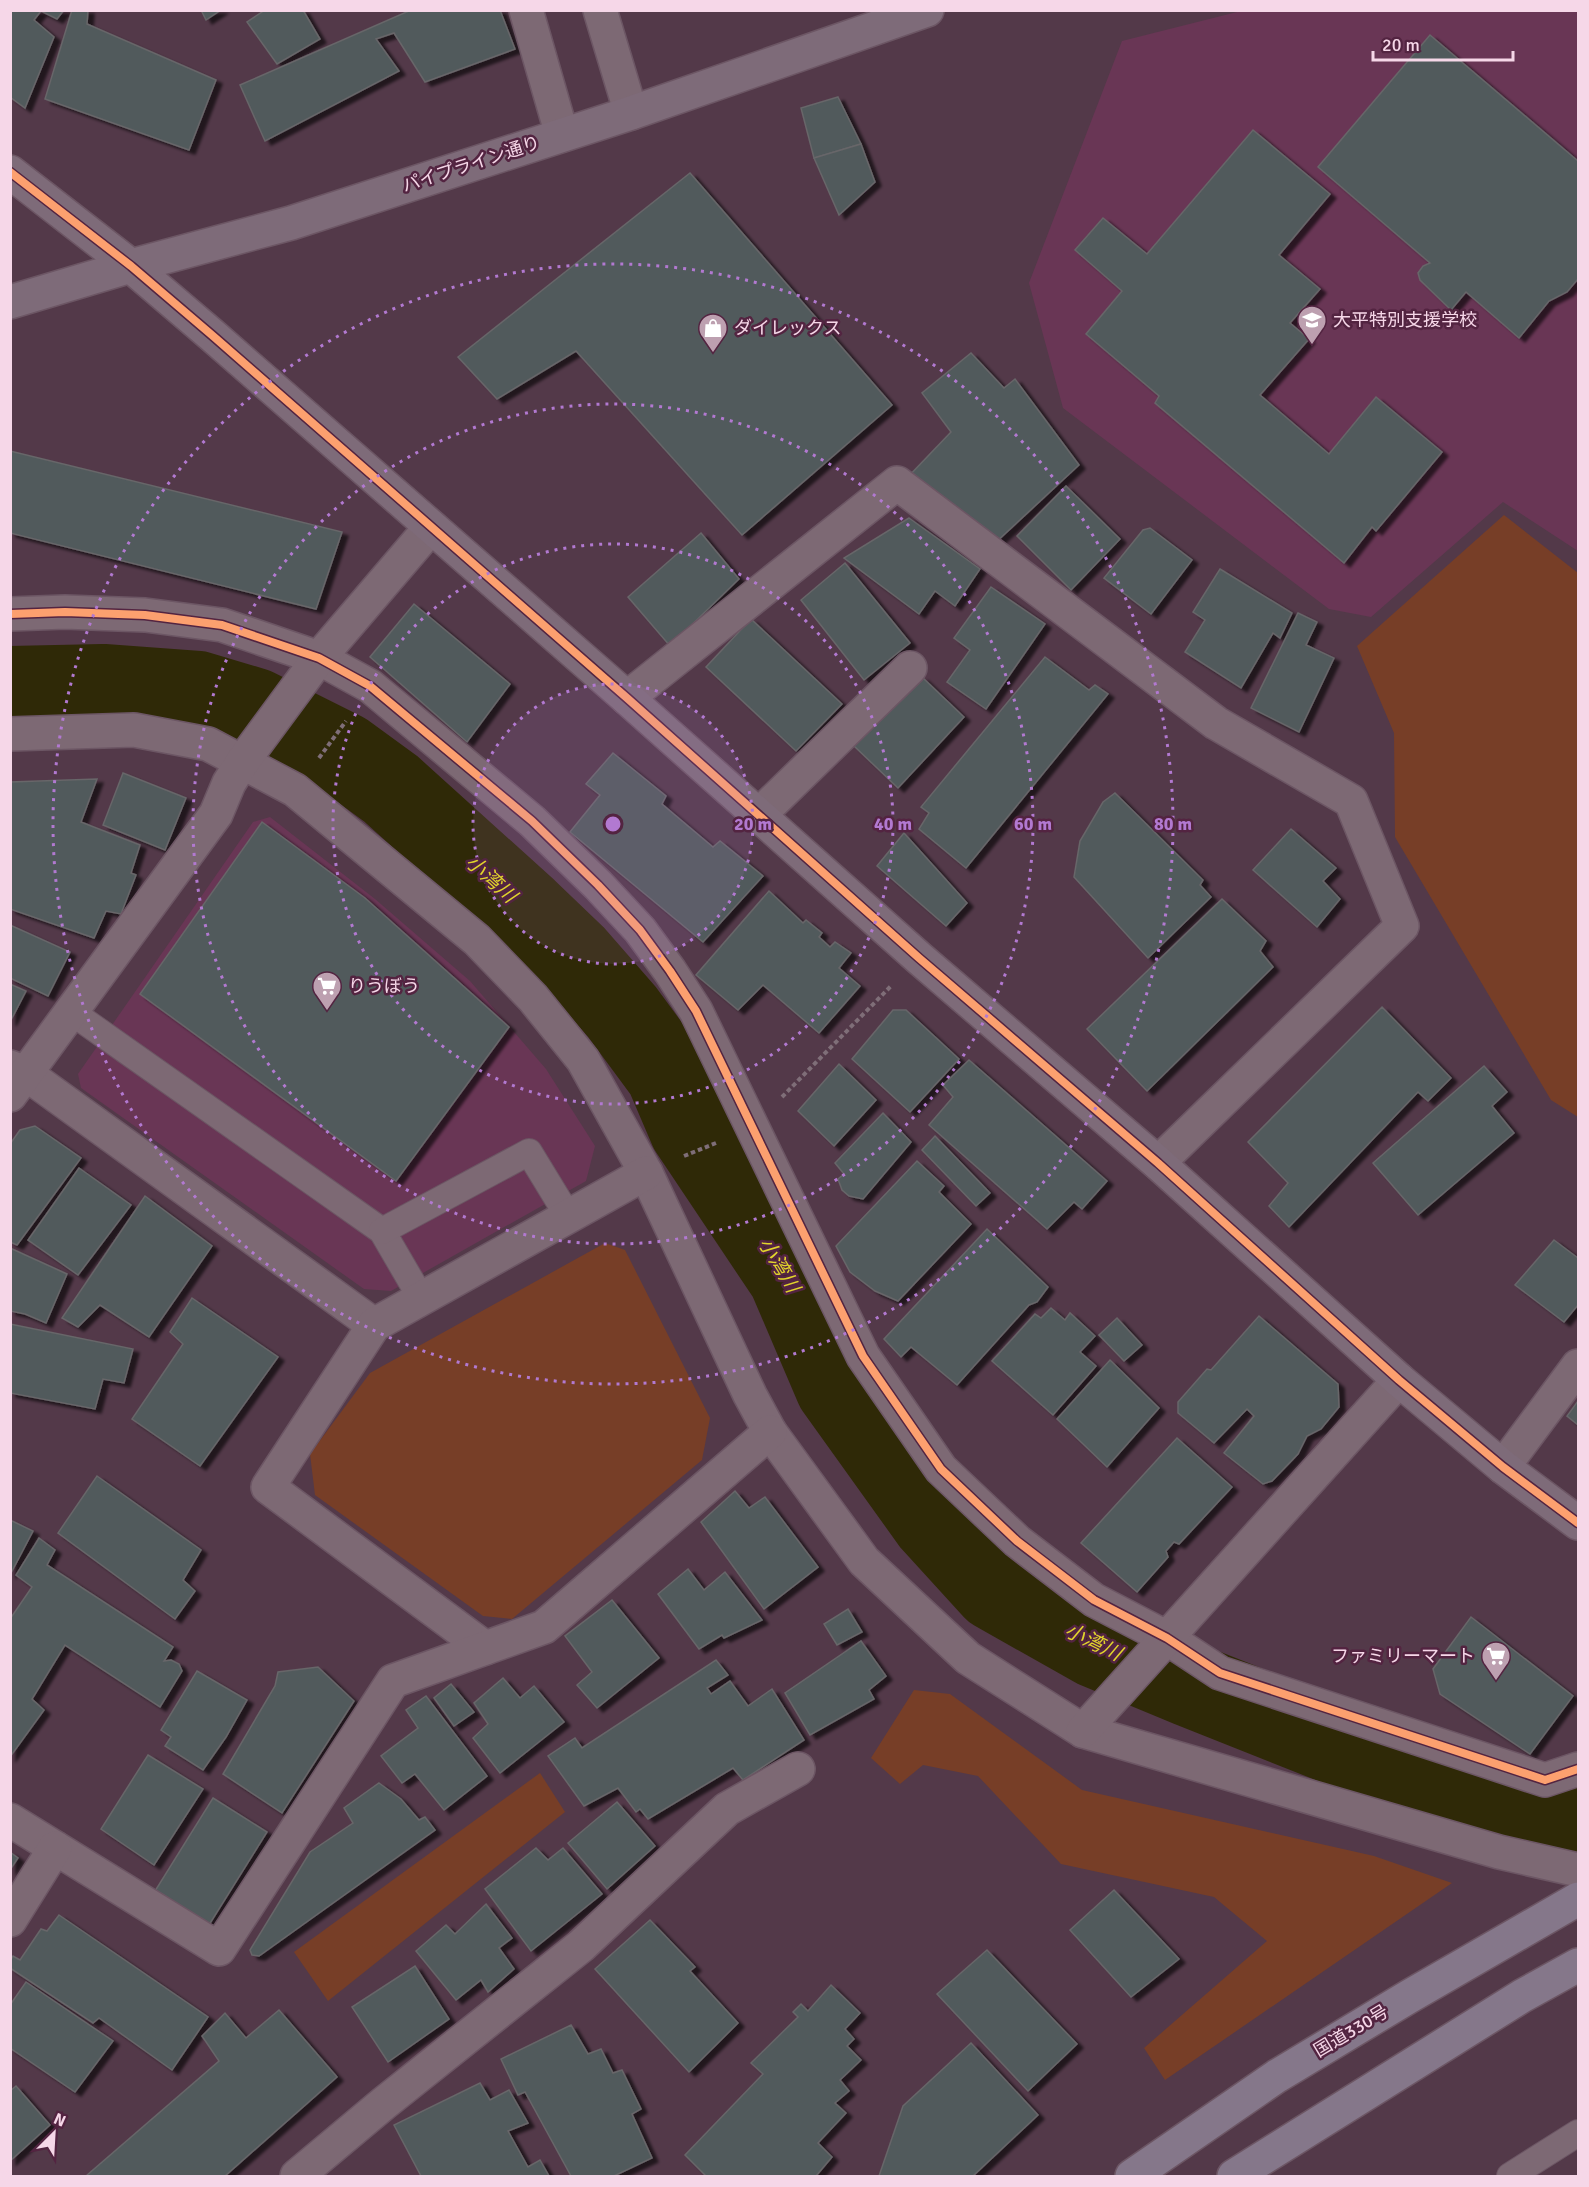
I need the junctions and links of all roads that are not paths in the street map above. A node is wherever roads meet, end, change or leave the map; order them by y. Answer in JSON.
{"nodes":[{"id":1,"x":526,"y":10,"type":"edge"},
{"id":2,"x":600,"y":10,"type":"edge"},
{"id":3,"x":927,"y":10,"type":"edge"},
{"id":4,"x":631,"y":113,"type":"junction"},
{"id":5,"x":562,"y":135,"type":"junction"},
{"id":6,"x":10,"y":172,"type":"edge"},
{"id":7,"x":131,"y":266,"type":"junction"},
{"id":8,"x":10,"y":302,"type":"edge"},
{"id":9,"x":431,"y":527,"type":"junction"},
{"id":10,"x":10,"y":614,"type":"edge"},
{"id":11,"x":319,"y":658,"type":"junction"},
{"id":12,"x":910,"y":668,"type":"dead end"},
{"id":13,"x":627,"y":698,"type":"junction"},
{"id":14,"x":10,"y":734,"type":"edge"},
{"id":15,"x":243,"y":761,"type":"junction"},
{"id":16,"x":759,"y":815,"type":"junction"},
{"id":17,"x":70,"y":1011,"type":"junction"},
{"id":18,"x":15,"y":1078,"type":"edge"},
{"id":19,"x":1158,"y":1163,"type":"junction"},
{"id":20,"x":661,"y":1166,"type":"junction"},
{"id":21,"x":568,"y":1216,"type":"junction"},
{"id":22,"x":382,"y":1232,"type":"junction"},
{"id":23,"x":421,"y":1298,"type":"junction"},
{"id":24,"x":374,"y":1324,"type":"junction"},
{"id":25,"x":1578,"y":1366,"type":"edge"},
{"id":26,"x":1399,"y":1380,"type":"junction"},
{"id":27,"x":770,"y":1432,"type":"junction"},
{"id":28,"x":1503,"y":1467,"type":"junction"},
{"id":29,"x":1578,"y":1523,"type":"edge"},
{"id":30,"x":1161,"y":1645,"type":"junction"},
{"id":31,"x":485,"y":1648,"type":"junction"},
{"id":32,"x":1083,"y":1731,"type":"junction"},
{"id":33,"x":798,"y":1769,"type":"dead end"},
{"id":34,"x":1578,"y":1769,"type":"edge"},
{"id":35,"x":10,"y":1820,"type":"edge"},
{"id":36,"x":55,"y":1848,"type":"junction"},
{"id":37,"x":1578,"y":1890,"type":"edge"},
{"id":38,"x":10,"y":1920,"type":"edge"},
{"id":39,"x":1578,"y":1965,"type":"edge"},
{"id":40,"x":1578,"y":2133,"type":"edge"},
{"id":41,"x":297,"y":2176,"type":"edge"},
{"id":42,"x":1132,"y":2176,"type":"edge"},
{"id":43,"x":1234,"y":2176,"type":"edge"},
{"id":44,"x":1510,"y":2176,"type":"edge"}],
"edges":[{"from":1,"to":5,"type":"street"},
{"from":2,"to":4,"type":"street"},
{"from":3,"to":4,"type":"street","name":"パイプライン通り"},
{"from":4,"to":5,"type":"street","name":"パイプライン通り"},
{"from":5,"to":7,"type":"street","name":"パイプライン通り"},
{"from":6,"to":7,"type":"street"},
{"from":7,"to":8,"type":"street","name":"パイプライン通り"},
{"from":7,"to":9,"type":"street"},
{"from":9,"to":11,"type":"street"},
{"from":9,"to":13,"type":"street"},
{"from":10,"to":11,"type":"street"},
{"from":11,"to":15,"type":"street"},
{"from":11,"to":30,"type":"street"},
{"from":12,"to":16,"type":"street"},
{"from":13,"to":16,"type":"street"},
{"from":13,"to":19,"type":"street"},
{"from":14,"to":15,"type":"street"},
{"from":15,"to":17,"type":"street"},
{"from":15,"to":20,"type":"street"},
{"from":16,"to":19,"type":"street"},
{"from":17,"to":18,"type":"street"},
{"from":17,"to":22,"type":"lane"},
{"from":18,"to":24,"type":"street"},
{"from":19,"to":26,"type":"street"},
{"from":20,"to":21,"type":"street"},
{"from":20,"to":27,"type":"street"},
{"from":21,"to":22,"type":"lane"},
{"from":21,"to":23,"type":"street"},
{"from":22,"to":23,"type":"lane"},
{"from":23,"to":24,"type":"street"},
{"from":24,"to":31,"type":"street"},
{"from":25,"to":28,"type":"street"},
{"from":26,"to":28,"type":"street"},
{"from":26,"to":30,"type":"street"},
{"from":27,"to":31,"type":"street"},
{"from":27,"to":32,"type":"street"},
{"from":28,"to":29,"type":"street"},
{"from":30,"to":32,"type":"street"},
{"from":30,"to":34,"type":"street"},
{"from":31,"to":36,"type":"street"},
{"from":32,"to":37,"type":"street"},
{"from":33,"to":41,"type":"street"},
{"from":35,"to":36,"type":"street"},
{"from":36,"to":38,"type":"street"},
{"from":37,"to":42,"type":"highway","name":"国道330号"},
{"from":39,"to":43,"type":"highway"},
{"from":40,"to":44,"type":"lane"}]}
